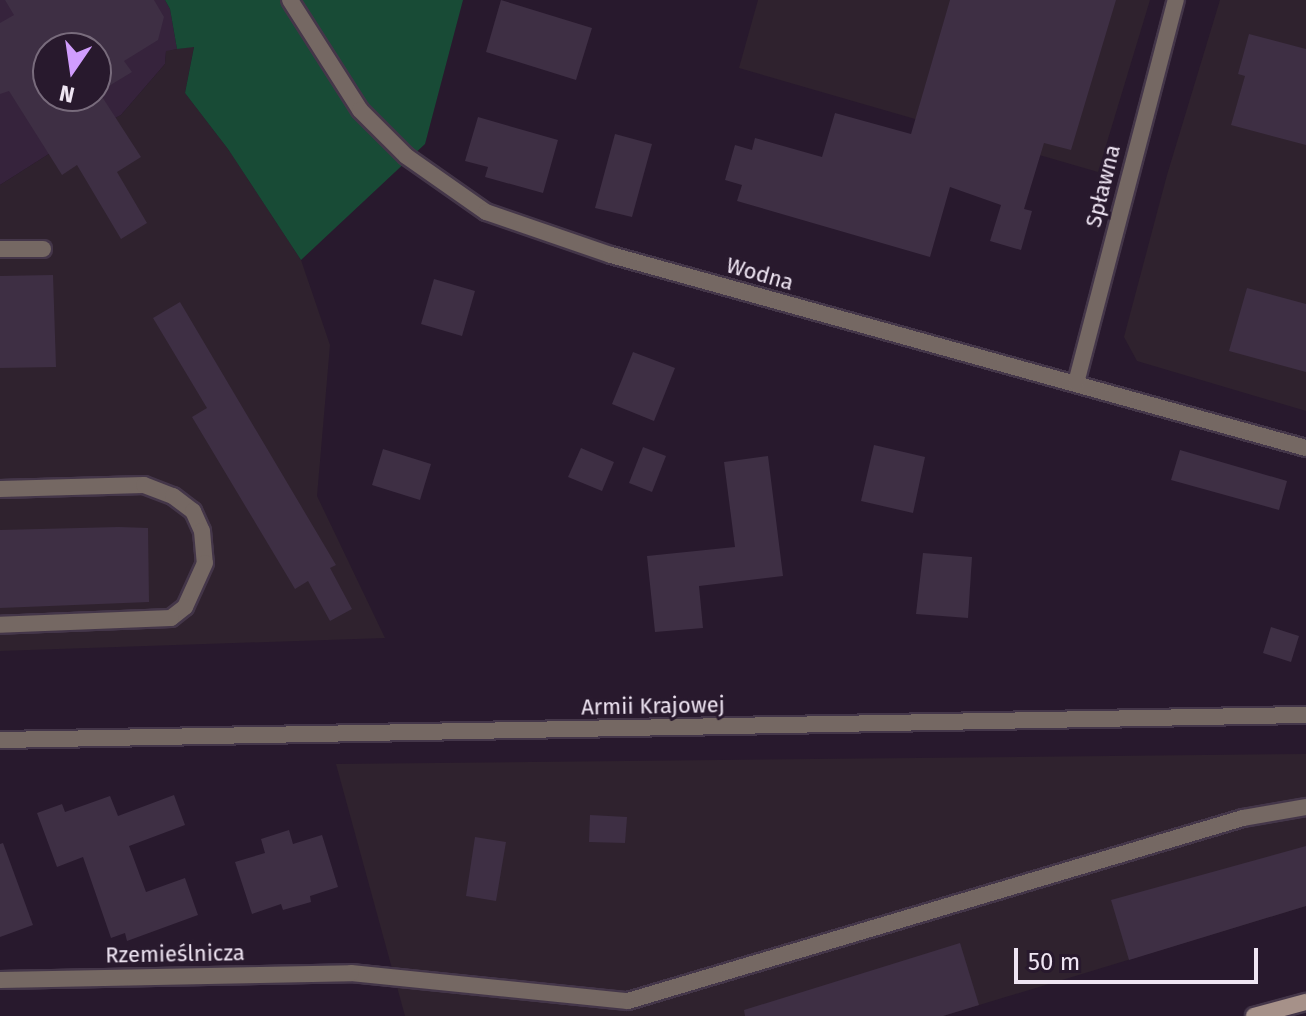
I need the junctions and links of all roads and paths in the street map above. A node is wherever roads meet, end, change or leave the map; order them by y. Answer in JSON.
{"nodes":[{"id":1,"x":290,"y":0,"type":"edge"},
{"id":2,"x":1176,"y":0,"type":"edge"},
{"id":3,"x":0,"y":249,"type":"edge"},
{"id":4,"x":43,"y":249,"type":"dead end"},
{"id":5,"x":1076,"y":383,"type":"junction"},
{"id":6,"x":1306,"y":448,"type":"edge"},
{"id":7,"x":0,"y":489,"type":"edge"},
{"id":8,"x":0,"y":625,"type":"edge"},
{"id":9,"x":1306,"y":715,"type":"edge"},
{"id":10,"x":0,"y":740,"type":"edge"},
{"id":11,"x":1306,"y":807,"type":"edge"},
{"id":12,"x":0,"y":980,"type":"edge"},
{"id":13,"x":1306,"y":1002,"type":"edge"},
{"id":14,"x":630,"y":1009,"type":"edge"},
{"id":15,"x":1254,"y":1016,"type":"edge"}],
"edges":[{"from":1,"to":5,"type":"street","name":"Wodna"},
{"from":2,"to":5,"type":"street","name":"Spławna"},
{"from":3,"to":4,"type":"street"},
{"from":5,"to":6,"type":"street","name":"Wodna"},
{"from":7,"to":8,"type":"street"},
{"from":9,"to":10,"type":"street","name":"Armii Krajowej"},
{"from":11,"to":14,"type":"street"},
{"from":12,"to":14,"type":"street","name":"Rzemieślnicza"},
{"from":13,"to":15,"type":"street"}]}
